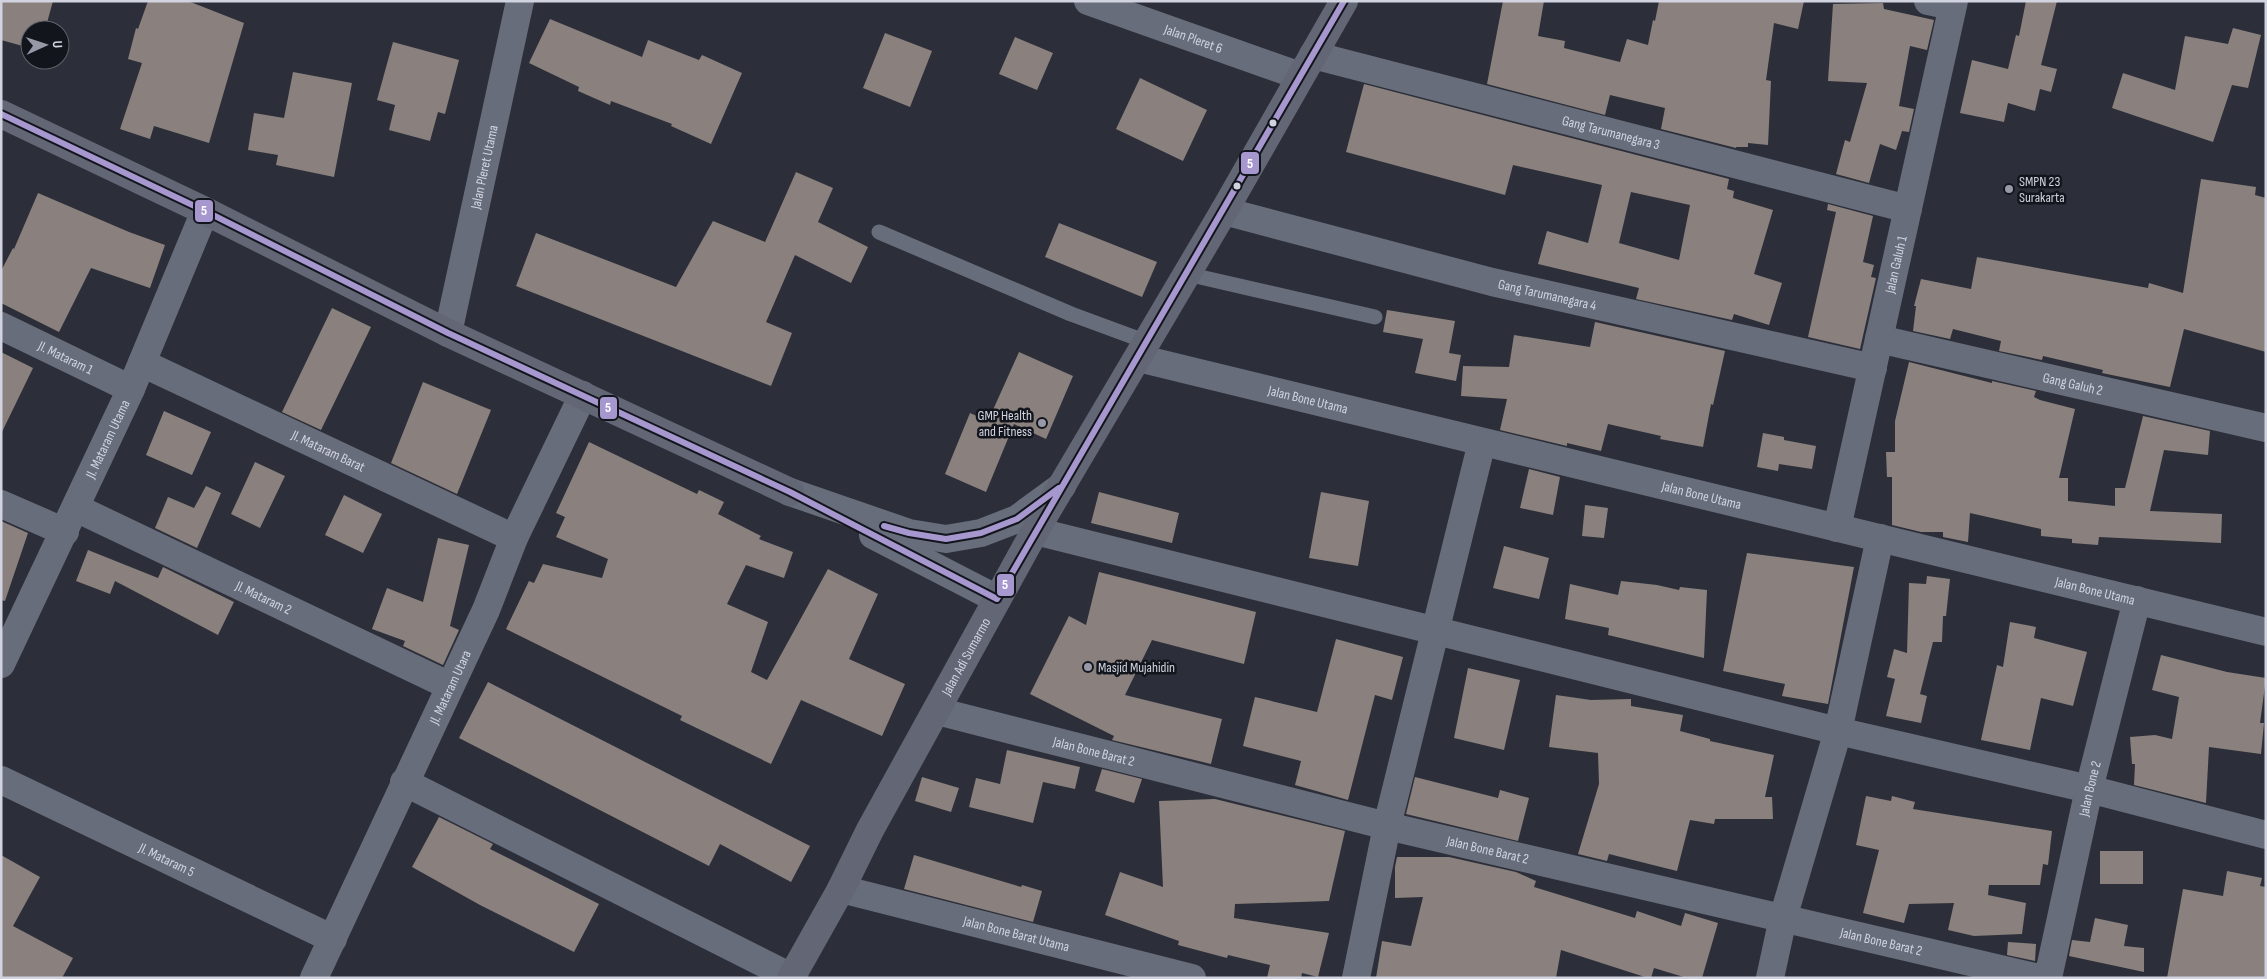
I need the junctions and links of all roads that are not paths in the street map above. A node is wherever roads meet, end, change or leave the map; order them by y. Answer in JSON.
{"nodes":[{"id":1,"x":520,"y":1,"type":"edge"},
{"id":2,"x":1088,"y":1,"type":"edge"},
{"id":3,"x":1344,"y":1,"type":"edge"},
{"id":4,"x":1945,"y":3,"type":"edge"},
{"id":5,"x":1307,"y":65,"type":"junction"},
{"id":6,"x":1,"y":114,"type":"edge"},
{"id":7,"x":1908,"y":209,"type":"junction"},
{"id":8,"x":205,"y":211,"type":"junction"},
{"id":9,"x":1224,"y":211,"type":"junction"},
{"id":10,"x":879,"y":232,"type":"dead end"},
{"id":11,"x":1187,"y":274,"type":"junction"},
{"id":12,"x":1375,"y":317,"type":"dead end"},
{"id":13,"x":1,"y":326,"type":"edge"},
{"id":14,"x":448,"y":334,"type":"junction"},
{"id":15,"x":1879,"y":339,"type":"junction"},
{"id":16,"x":1142,"y":350,"type":"junction"},
{"id":17,"x":142,"y":363,"type":"junction"},
{"id":18,"x":1873,"y":368,"type":"junction"},
{"id":19,"x":131,"y":389,"type":"junction"},
{"id":20,"x":583,"y":395,"type":"junction"},
{"id":21,"x":2266,"y":428,"type":"edge"},
{"id":22,"x":1482,"y":442,"type":"junction"},
{"id":23,"x":1063,"y":485,"type":"junction"},
{"id":24,"x":790,"y":492,"type":"junction"},
{"id":25,"x":1,"y":504,"type":"edge"},
{"id":26,"x":76,"y":508,"type":"junction"},
{"id":27,"x":1837,"y":528,"type":"junction"},
{"id":28,"x":1035,"y":531,"type":"junction"},
{"id":29,"x":65,"y":532,"type":"junction"},
{"id":30,"x":514,"y":538,"type":"junction"},
{"id":31,"x":1880,"y":538,"type":"junction"},
{"id":32,"x":996,"y":599,"type":"junction"},
{"id":33,"x":2136,"y":600,"type":"junction"},
{"id":34,"x":1434,"y":630,"type":"junction"},
{"id":35,"x":2266,"y":632,"type":"edge"},
{"id":36,"x":1,"y":664,"type":"edge"},
{"id":37,"x":450,"y":686,"type":"junction"},
{"id":38,"x":937,"y":711,"type":"junction"},
{"id":39,"x":1838,"y":731,"type":"junction"},
{"id":40,"x":1,"y":780,"type":"edge"},
{"id":41,"x":404,"y":782,"type":"junction"},
{"id":42,"x":2089,"y":789,"type":"junction"},
{"id":43,"x":1388,"y":826,"type":"junction"},
{"id":44,"x":2266,"y":835,"type":"edge"},
{"id":45,"x":841,"y":889,"type":"junction"},
{"id":46,"x":1784,"y":918,"type":"junction"},
{"id":47,"x":332,"y":939,"type":"junction"},
{"id":48,"x":314,"y":978,"type":"edge"},
{"id":49,"x":791,"y":978,"type":"edge"},
{"id":50,"x":1192,"y":978,"type":"edge"},
{"id":51,"x":1356,"y":978,"type":"edge"},
{"id":52,"x":1770,"y":978,"type":"edge"},
{"id":53,"x":2039,"y":978,"type":"edge"},
{"id":54,"x":2048,"y":978,"type":"edge"}],
"edges":[{"from":1,"to":14,"type":"street","name":"Jalan Pleret Utama"},
{"from":2,"to":5,"type":"street","name":"Jalan Pleret 6"},
{"from":3,"to":5,"type":"main road","name":"Jalan Adi Sumarmo"},
{"from":4,"to":7,"type":"street","name":"Jalan Galuh 1"},
{"from":5,"to":7,"type":"street","name":"Gang Tarumanegara 3"},
{"from":5,"to":9,"type":"main road","name":"Jalan Adi Sumarmo"},
{"from":6,"to":8,"type":"main road"},
{"from":7,"to":15,"type":"street","name":"Jalan Galuh 1"},
{"from":8,"to":14,"type":"main road"},
{"from":8,"to":17,"type":"street","name":"Jl. Mataram Utama"},
{"from":9,"to":11,"type":"main road","name":"Jalan Adi Sumarmo"},
{"from":9,"to":18,"type":"street","name":"Gang Tarumanegara 4"},
{"from":10,"to":16,"type":"lane"},
{"from":11,"to":12,"type":"lane"},
{"from":11,"to":16,"type":"main road","name":"Jalan Adi Sumarmo"},
{"from":13,"to":19,"type":"street","name":"Jl. Mataram 1"},
{"from":14,"to":20,"type":"main road"},
{"from":15,"to":18,"type":"street","name":"Jalan Galuh 1"},
{"from":15,"to":21,"type":"street","name":"Gang Galuh 2"},
{"from":16,"to":22,"type":"street","name":"Jalan Bone Utama"},
{"from":16,"to":23,"type":"main road","name":"Jalan Adi Sumarmo"},
{"from":17,"to":19,"type":"street","name":"Jl. Mataram Utama"},
{"from":17,"to":30,"type":"street","name":"Jl. Mataram Barat"},
{"from":18,"to":27,"type":"street","name":"Jalan Galuh 1"},
{"from":19,"to":26,"type":"street","name":"Jl. Mataram Utama"},
{"from":20,"to":24,"type":"main road"},
{"from":20,"to":30,"type":"street","name":"Jl. Mataram Utara"},
{"from":22,"to":27,"type":"street","name":"Jalan Bone Utama"},
{"from":22,"to":34,"type":"street"},
{"from":23,"to":24,"type":"street"},
{"from":23,"to":28,"type":"main road","name":"Jalan Adi Sumarmo"},
{"from":24,"to":32,"type":"street"},
{"from":25,"to":29,"type":"street"},
{"from":26,"to":29,"type":"street","name":"Jl. Mataram Utama"},
{"from":26,"to":37,"type":"street","name":"Jl. Mataram 2"},
{"from":27,"to":31,"type":"street","name":"Jalan Bone Utama"},
{"from":28,"to":32,"type":"main road","name":"Jalan Adi Sumarmo"},
{"from":28,"to":34,"type":"street"},
{"from":29,"to":36,"type":"street","name":"Jl. Mataram Utama"},
{"from":30,"to":37,"type":"street","name":"Jl. Mataram Utara"},
{"from":31,"to":33,"type":"street","name":"Jalan Bone Utama"},
{"from":31,"to":39,"type":"street"},
{"from":32,"to":38,"type":"main road","name":"Jalan Adi Sumarmo"},
{"from":33,"to":35,"type":"street","name":"Jalan Bone Utama"},
{"from":33,"to":42,"type":"street","name":"Jalan Bone 2"},
{"from":34,"to":39,"type":"street"},
{"from":34,"to":43,"type":"street"},
{"from":37,"to":41,"type":"street","name":"Jl. Mataram Utara"},
{"from":38,"to":43,"type":"street","name":"Jalan Bone Barat 2"},
{"from":38,"to":45,"type":"main road","name":"Jalan Adi Sumarmo"},
{"from":39,"to":42,"type":"street"},
{"from":39,"to":46,"type":"street"},
{"from":40,"to":47,"type":"street","name":"Jl. Mataram 5"},
{"from":41,"to":47,"type":"street","name":"Jl. Mataram Utara"},
{"from":41,"to":49,"type":"street"},
{"from":42,"to":44,"type":"street"},
{"from":42,"to":54,"type":"street","name":"Jalan Bone 2"},
{"from":43,"to":46,"type":"street","name":"Jalan Bone Barat 2"},
{"from":43,"to":51,"type":"street"},
{"from":45,"to":49,"type":"main road","name":"Jalan Adi Sumarmo"},
{"from":45,"to":50,"type":"street","name":"Jalan Bone Barat Utama"},
{"from":46,"to":52,"type":"street"},
{"from":46,"to":53,"type":"street","name":"Jalan Bone Barat 2"},
{"from":47,"to":48,"type":"street","name":"Jl. Mataram Utara"}]}
